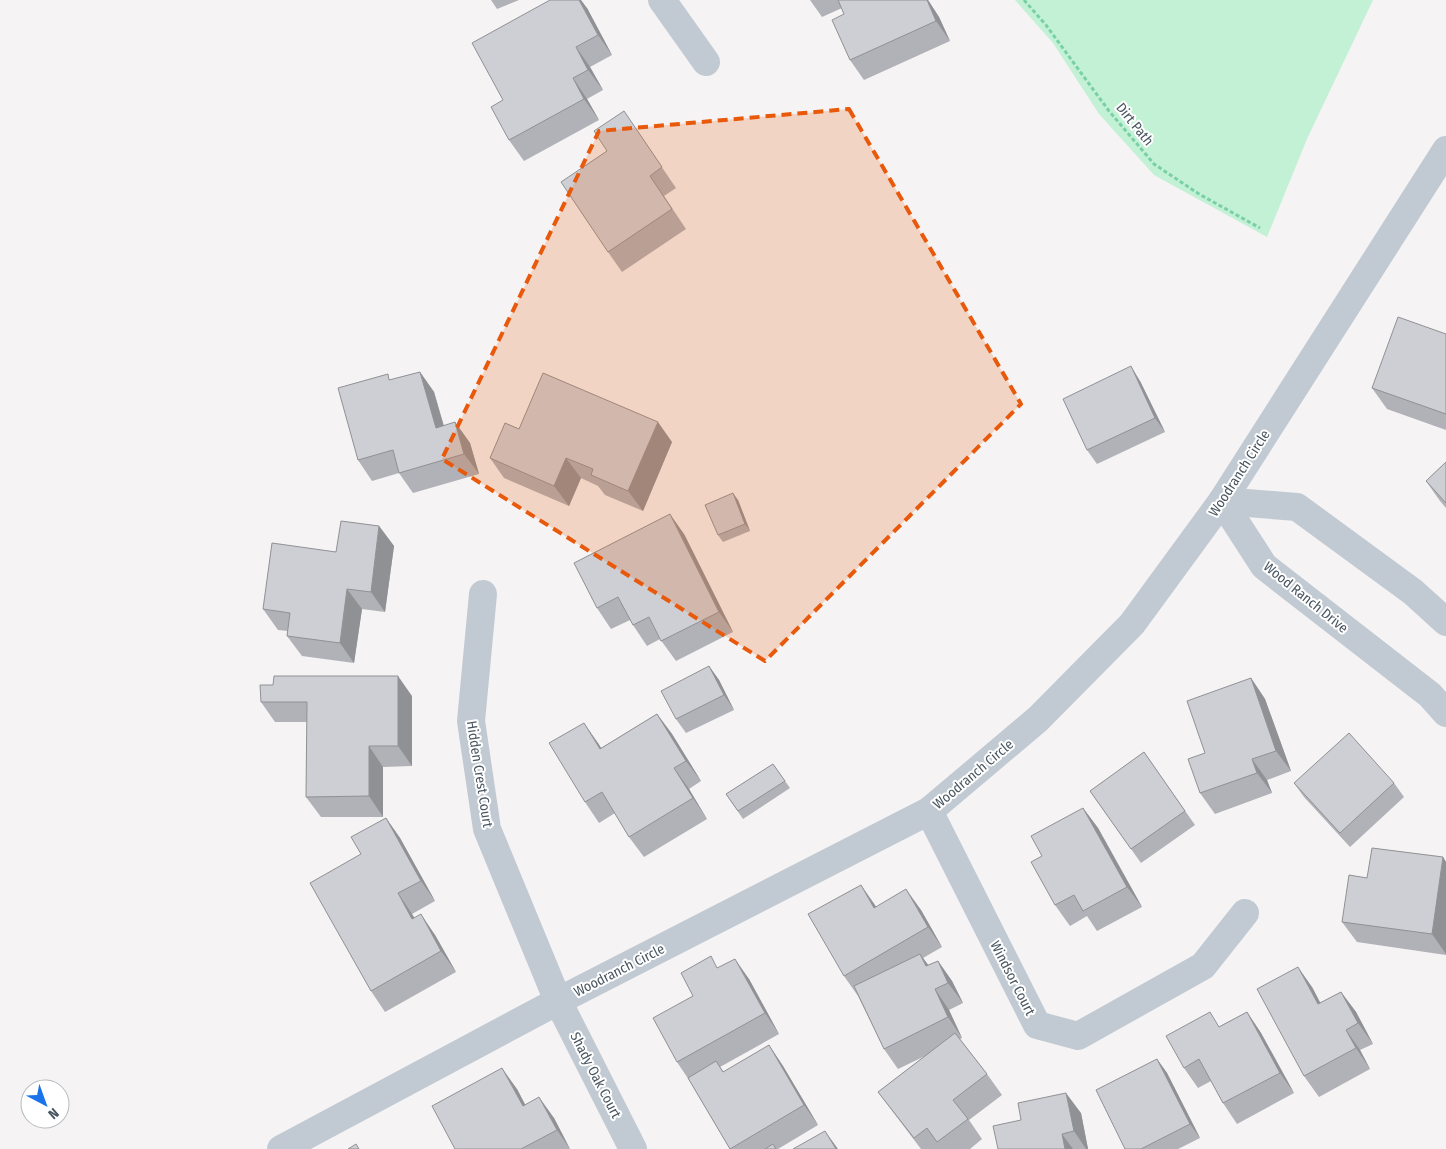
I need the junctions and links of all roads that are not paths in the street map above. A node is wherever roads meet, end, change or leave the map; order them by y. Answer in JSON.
{"nodes":[{"id":1,"x":662,"y":0,"type":"edge"},
{"id":2,"x":706,"y":62,"type":"dead end"},
{"id":3,"x":1446,"y":150,"type":"edge"},
{"id":4,"x":1222,"y":501,"type":"junction"},
{"id":5,"x":483,"y":594,"type":"dead end"},
{"id":6,"x":1446,"y":622,"type":"edge"},
{"id":7,"x":1446,"y":713,"type":"edge"},
{"id":8,"x":929,"y":811,"type":"junction"},
{"id":9,"x":1245,"y":914,"type":"dead end"},
{"id":10,"x":558,"y":1001,"type":"junction"},
{"id":11,"x":281,"y":1149,"type":"edge"},
{"id":12,"x":633,"y":1149,"type":"edge"}],
"edges":[{"from":1,"to":2,"type":"street"},
{"from":3,"to":4,"type":"street","name":"Woodranch Circle"},
{"from":4,"to":6,"type":"street"},
{"from":4,"to":7,"type":"street","name":"Wood Ranch Drive"},
{"from":4,"to":8,"type":"street","name":"Woodranch Circle"},
{"from":5,"to":10,"type":"street","name":"Hidden Crest Court"},
{"from":8,"to":9,"type":"street","name":"Windsor Court"},
{"from":8,"to":10,"type":"street","name":"Woodranch Circle"},
{"from":10,"to":11,"type":"street","name":"Woodranch Circle"},
{"from":10,"to":12,"type":"street","name":"Shady Oak Court"}]}
